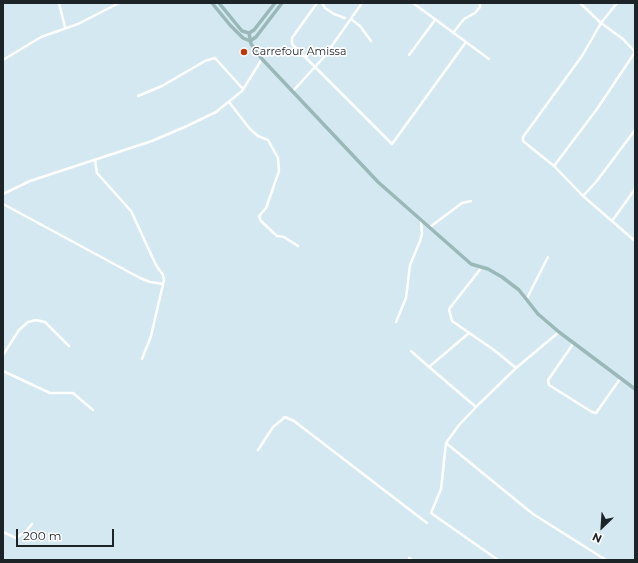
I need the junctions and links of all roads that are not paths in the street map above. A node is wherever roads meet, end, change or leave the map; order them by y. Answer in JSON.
{"nodes":[{"id":1,"x":59,"y":3,"type":"edge"},
{"id":2,"x":119,"y":3,"type":"edge"},
{"id":3,"x":212,"y":3,"type":"edge"},
{"id":4,"x":219,"y":3,"type":"edge"},
{"id":5,"x":275,"y":3,"type":"edge"},
{"id":6,"x":282,"y":3,"type":"edge"},
{"id":7,"x":317,"y":3,"type":"edge"},
{"id":8,"x":322,"y":3,"type":"edge"},
{"id":9,"x":362,"y":3,"type":"edge"},
{"id":10,"x":413,"y":3,"type":"edge"},
{"id":11,"x":480,"y":3,"type":"edge"},
{"id":12,"x":580,"y":3,"type":"edge"},
{"id":13,"x":617,"y":3,"type":"edge"},
{"id":14,"x":345,"y":18,"type":"dead end"},
{"id":15,"x":351,"y":19,"type":"junction"},
{"id":16,"x":435,"y":20,"type":"junction"},
{"id":17,"x":601,"y":23,"type":"junction"},
{"id":18,"x":65,"y":27,"type":"junction"},
{"id":19,"x":249,"y":33,"type":"junction"},
{"id":20,"x":453,"y":33,"type":"junction"},
{"id":21,"x":250,"y":41,"type":"junction"},
{"id":22,"x":371,"y":41,"type":"dead end"},
{"id":23,"x":466,"y":42,"type":"junction"},
{"id":24,"x":635,"y":52,"type":"edge"},
{"id":25,"x":409,"y":55,"type":"dead end"},
{"id":26,"x":262,"y":59,"type":"junction"},
{"id":27,"x":489,"y":59,"type":"dead end"},
{"id":28,"x":3,"y":60,"type":"edge"},
{"id":29,"x":316,"y":66,"type":"junction"},
{"id":30,"x":243,"y":89,"type":"junction"},
{"id":31,"x":293,"y":91,"type":"junction"},
{"id":32,"x":138,"y":96,"type":"dead end"},
{"id":33,"x":229,"y":102,"type":"junction"},
{"id":34,"x":635,"y":130,"type":"edge"},
{"id":35,"x":95,"y":160,"type":"junction"},
{"id":36,"x":554,"y":166,"type":"junction"},
{"id":37,"x":635,"y":189,"type":"edge"},
{"id":38,"x":3,"y":194,"type":"edge"},
{"id":39,"x":583,"y":196,"type":"junction"},
{"id":40,"x":471,"y":201,"type":"dead end"},
{"id":41,"x":3,"y":204,"type":"edge"},
{"id":42,"x":421,"y":220,"type":"junction"},
{"id":43,"x":612,"y":220,"type":"junction"},
{"id":44,"x":430,"y":227,"type":"junction"},
{"id":45,"x":635,"y":241,"type":"edge"},
{"id":46,"x":298,"y":246,"type":"dead end"},
{"id":47,"x":548,"y":257,"type":"dead end"},
{"id":48,"x":482,"y":268,"type":"junction"},
{"id":49,"x":163,"y":284,"type":"junction"},
{"id":50,"x":526,"y":301,"type":"junction"},
{"id":51,"x":396,"y":322,"type":"dead end"},
{"id":52,"x":559,"y":332,"type":"junction"},
{"id":53,"x":469,"y":333,"type":"junction"},
{"id":54,"x":573,"y":344,"type":"junction"},
{"id":55,"x":69,"y":346,"type":"dead end"},
{"id":56,"x":411,"y":351,"type":"dead end"},
{"id":57,"x":3,"y":355,"type":"edge"},
{"id":58,"x":142,"y":359,"type":"dead end"},
{"id":59,"x":429,"y":366,"type":"junction"},
{"id":60,"x":516,"y":368,"type":"junction"},
{"id":61,"x":3,"y":371,"type":"edge"},
{"id":62,"x":620,"y":379,"type":"junction"},
{"id":63,"x":635,"y":389,"type":"edge"},
{"id":64,"x":476,"y":407,"type":"junction"},
{"id":65,"x":93,"y":410,"type":"dead end"},
{"id":66,"x":446,"y":443,"type":"junction"},
{"id":67,"x":258,"y":450,"type":"dead end"},
{"id":68,"x":427,"y":523,"type":"dead end"},
{"id":69,"x":32,"y":524,"type":"dead end"},
{"id":70,"x":3,"y":532,"type":"edge"},
{"id":71,"x":498,"y":560,"type":"edge"},
{"id":72,"x":606,"y":560,"type":"edge"}],
"edges":[{"from":1,"to":18,"type":"street"},
{"from":2,"to":18,"type":"street"},
{"from":3,"to":21,"type":"street"},
{"from":4,"to":19,"type":"street"},
{"from":5,"to":19,"type":"street"},
{"from":6,"to":21,"type":"street"},
{"from":7,"to":29,"type":"street"},
{"from":8,"to":14,"type":"street"},
{"from":9,"to":15,"type":"street"},
{"from":10,"to":16,"type":"street"},
{"from":11,"to":20,"type":"street"},
{"from":12,"to":17,"type":"street"},
{"from":13,"to":17,"type":"street"},
{"from":15,"to":22,"type":"street"},
{"from":15,"to":29,"type":"street"},
{"from":16,"to":20,"type":"street"},
{"from":16,"to":25,"type":"street"},
{"from":17,"to":24,"type":"street"},
{"from":17,"to":36,"type":"street"},
{"from":18,"to":28,"type":"street"},
{"from":19,"to":21,"type":"street"},
{"from":20,"to":23,"type":"street"},
{"from":21,"to":26,"type":"street"},
{"from":23,"to":27,"type":"street"},
{"from":23,"to":29,"type":"street"},
{"from":24,"to":36,"type":"street"},
{"from":26,"to":30,"type":"street"},
{"from":26,"to":31,"type":"street"},
{"from":29,"to":31,"type":"street"},
{"from":30,"to":32,"type":"street"},
{"from":30,"to":33,"type":"street"},
{"from":31,"to":42,"type":"street"},
{"from":33,"to":35,"type":"street"},
{"from":33,"to":46,"type":"street"},
{"from":34,"to":39,"type":"street"},
{"from":35,"to":38,"type":"street"},
{"from":35,"to":49,"type":"street"},
{"from":36,"to":39,"type":"street"},
{"from":37,"to":43,"type":"street"},
{"from":39,"to":43,"type":"street"},
{"from":40,"to":44,"type":"street"},
{"from":41,"to":49,"type":"street"},
{"from":42,"to":44,"type":"street"},
{"from":42,"to":51,"type":"street"},
{"from":43,"to":45,"type":"street"},
{"from":44,"to":48,"type":"street"},
{"from":47,"to":50,"type":"street"},
{"from":48,"to":50,"type":"street"},
{"from":48,"to":53,"type":"street"},
{"from":49,"to":58,"type":"street"},
{"from":50,"to":52,"type":"street"},
{"from":52,"to":54,"type":"street"},
{"from":52,"to":60,"type":"street"},
{"from":53,"to":59,"type":"street"},
{"from":53,"to":60,"type":"street"},
{"from":54,"to":62,"type":"street"},
{"from":54,"to":62,"type":"street"},
{"from":55,"to":57,"type":"street"},
{"from":56,"to":59,"type":"street"},
{"from":59,"to":64,"type":"street"},
{"from":60,"to":64,"type":"street"},
{"from":61,"to":65,"type":"street"},
{"from":62,"to":63,"type":"street"},
{"from":64,"to":66,"type":"street"},
{"from":66,"to":71,"type":"street"},
{"from":66,"to":72,"type":"street"},
{"from":67,"to":68,"type":"street"},
{"from":69,"to":70,"type":"street"}]}
